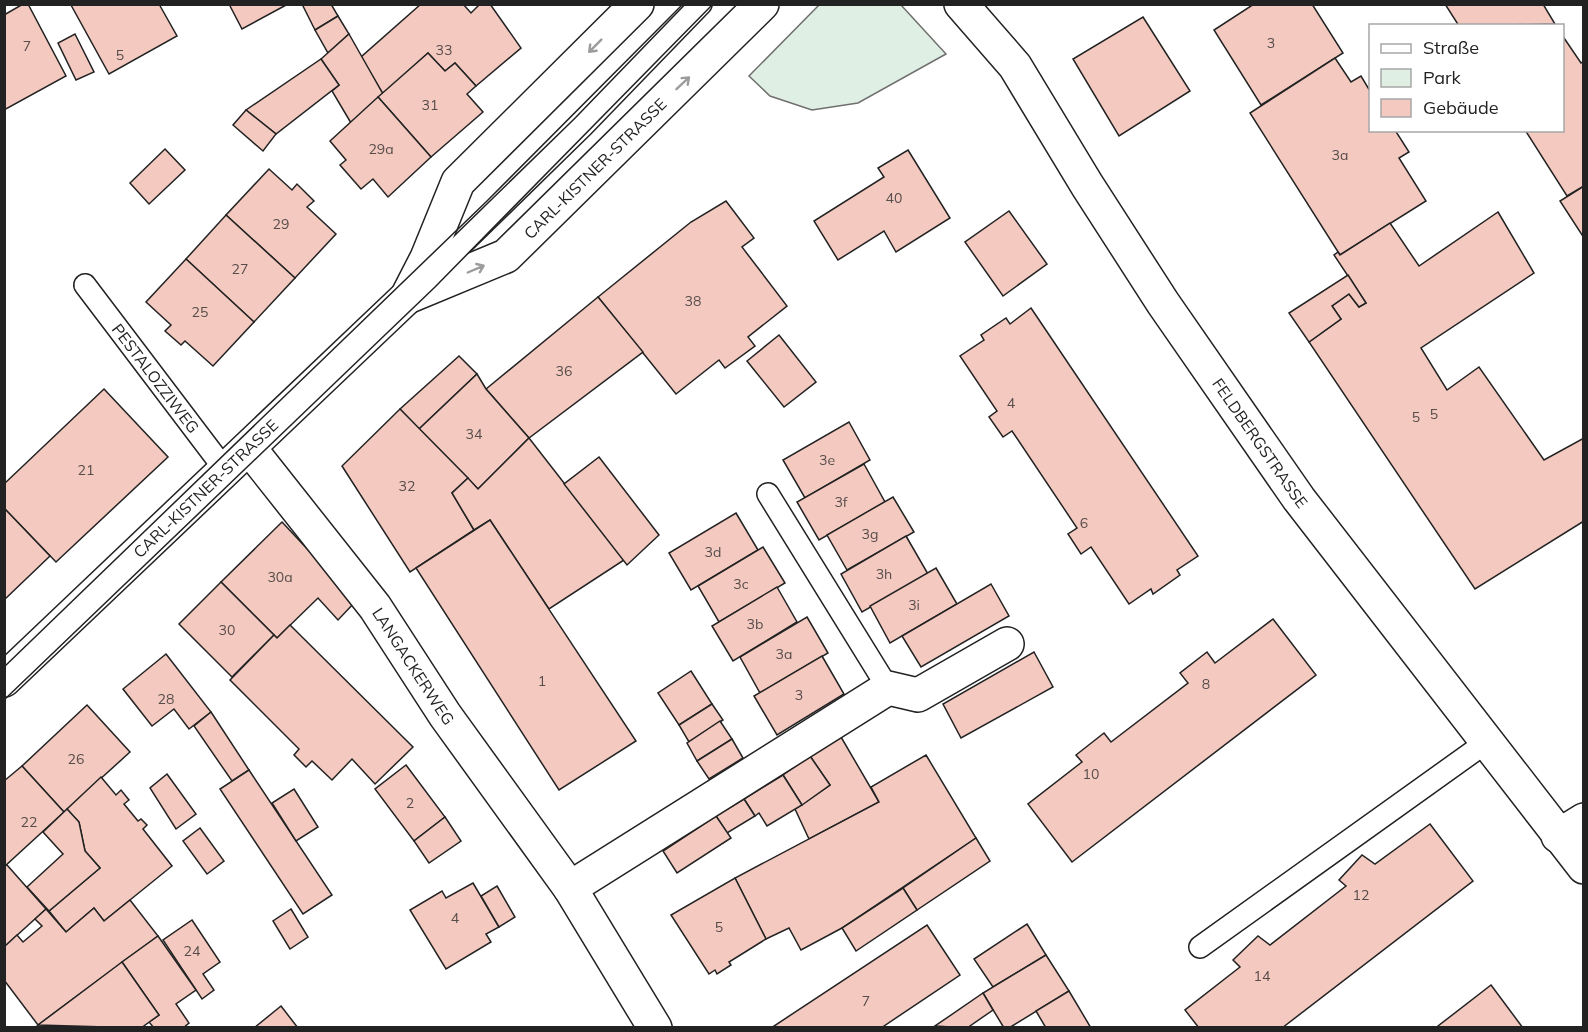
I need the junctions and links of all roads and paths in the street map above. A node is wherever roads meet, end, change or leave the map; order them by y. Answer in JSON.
{"nodes":[{"id":1,"x":637,"y":4,"type":"edge"},
{"id":2,"x":701,"y":4,"type":"edge"},
{"id":3,"x":762,"y":4,"type":"edge"},
{"id":4,"x":961,"y":4,"type":"edge"},
{"id":5,"x":85,"y":285,"type":"dead end"},
{"id":6,"x":407,"y":297,"type":"junction"},
{"id":7,"x":250,"y":449,"type":"junction"},
{"id":8,"x":226,"y":471,"type":"junction"},
{"id":9,"x":768,"y":494,"type":"dead end"},
{"id":10,"x":1007,"y":644,"type":"dead end"},
{"id":11,"x":4,"y":680,"type":"edge"},
{"id":12,"x":888,"y":688,"type":"junction"},
{"id":13,"x":1488,"y":741,"type":"junction"},
{"id":14,"x":1571,"y":828,"type":"edge"},
{"id":15,"x":1584,"y":867,"type":"edge"},
{"id":16,"x":570,"y":888,"type":"junction"},
{"id":17,"x":1200,"y":947,"type":"dead end"},
{"id":18,"x":655,"y":1028,"type":"edge"}],
"edges":[{"from":1,"to":6,"type":"street","name":"CARL-KISTNER-STRASSE","one_way":true},
{"from":2,"to":6,"type":"lane"},
{"from":6,"to":3,"type":"street","name":"CARL-KISTNER-STRASSE","one_way":true},
{"from":4,"to":13,"type":"street","name":"FELDBERGSTRASSE"},
{"from":5,"to":8,"type":"lane","name":"PESTALOZZIWEG"},
{"from":6,"to":7,"type":"street","name":"CARL-KISTNER-STRASSE"},
{"from":7,"to":8,"type":"street","name":"CARL-KISTNER-STRASSE"},
{"from":7,"to":16,"type":"street","name":"LANGACKERWEG"},
{"from":8,"to":11,"type":"street","name":"CARL-KISTNER-STRASSE"},
{"from":9,"to":12,"type":"lane"},
{"from":10,"to":12,"type":"street"},
{"from":12,"to":16,"type":"street"},
{"from":13,"to":14,"type":"street","name":"FELDBERGSTRASSE"},
{"from":13,"to":17,"type":"lane"},
{"from":14,"to":15,"type":"street","name":"FELDBERGSTRASSE"},
{"from":16,"to":18,"type":"street","name":"LANGACKERWEG"}]}
